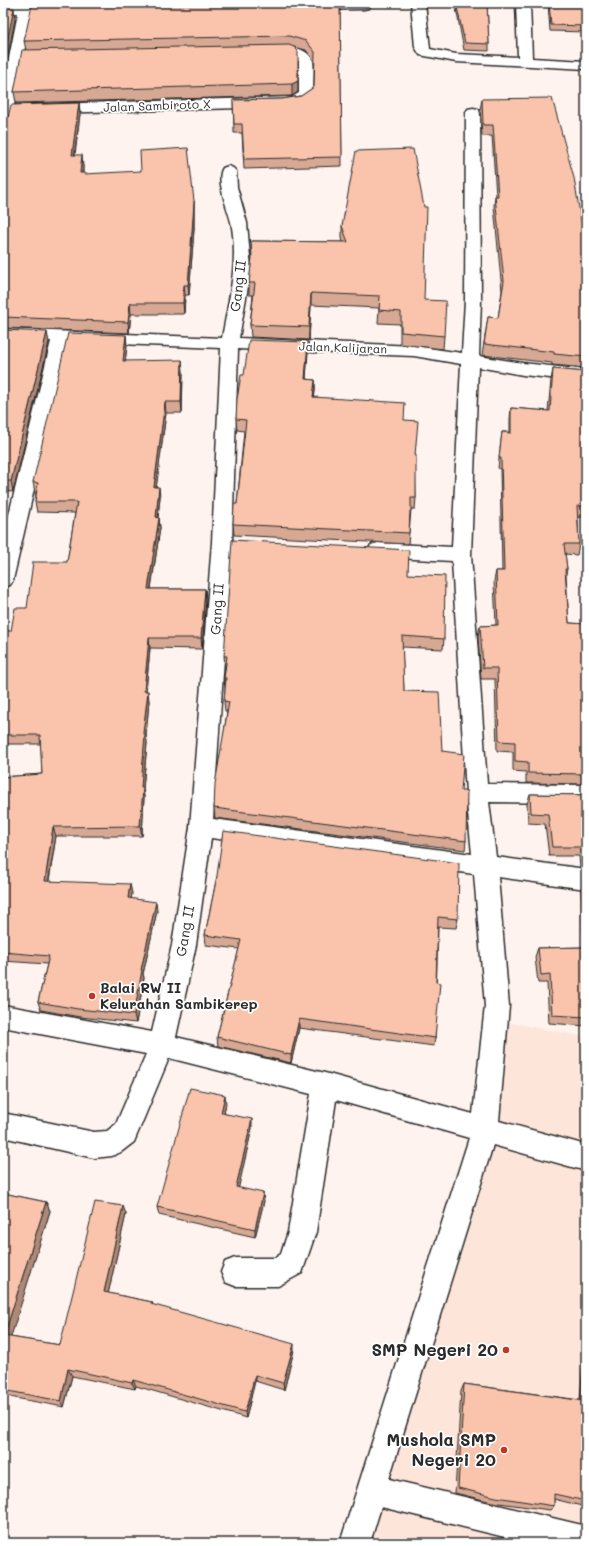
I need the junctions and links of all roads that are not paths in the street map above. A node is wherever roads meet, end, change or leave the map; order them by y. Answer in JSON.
{"nodes":[{"id":1,"x":418,"y":3,"type":"edge"},
{"id":2,"x":523,"y":3,"type":"edge"},
{"id":3,"x":364,"y":5,"type":"dead end"},
{"id":4,"x":26,"y":6,"type":"edge"},
{"id":5,"x":293,"y":6,"type":"edge"},
{"id":6,"x":73,"y":8,"type":"edge"},
{"id":7,"x":3,"y":9,"type":"edge"},
{"id":8,"x":258,"y":52,"type":"edge"},
{"id":9,"x":64,"y":55,"type":"edge"},
{"id":10,"x":17,"y":56,"type":"junction"},
{"id":11,"x":525,"y":62,"type":"junction"},
{"id":12,"x":586,"y":65,"type":"edge"},
{"id":13,"x":6,"y":110,"type":"junction"},
{"id":14,"x":473,"y":112,"type":"dead end"},
{"id":15,"x":3,"y":125,"type":"edge"},
{"id":16,"x":228,"y":171,"type":"dead end"},
{"id":17,"x":3,"y":334,"type":"edge"},
{"id":18,"x":61,"y":336,"type":"junction"},
{"id":19,"x":230,"y":343,"type":"junction"},
{"id":20,"x":471,"y":360,"type":"junction"},
{"id":21,"x":586,"y":376,"type":"edge"},
{"id":22,"x":357,"y":549,"type":"edge"},
{"id":23,"x":461,"y":555,"type":"junction"},
{"id":24,"x":3,"y":580,"type":"edge"},
{"id":25,"x":477,"y":793,"type":"junction"},
{"id":26,"x":586,"y":794,"type":"edge"},
{"id":27,"x":202,"y":827,"type":"junction"},
{"id":28,"x":485,"y":866,"type":"junction"},
{"id":29,"x":586,"y":879,"type":"edge"},
{"id":30,"x":3,"y":1016,"type":"edge"},
{"id":31,"x":162,"y":1045,"type":"junction"},
{"id":32,"x":325,"y":1085,"type":"junction"},
{"id":33,"x":3,"y":1125,"type":"edge"},
{"id":34,"x":485,"y":1129,"type":"junction"},
{"id":35,"x":586,"y":1158,"type":"edge"},
{"id":36,"x":235,"y":1272,"type":"dead end"},
{"id":37,"x":371,"y":1490,"type":"junction"},
{"id":38,"x":586,"y":1541,"type":"edge"},
{"id":39,"x":355,"y":1543,"type":"edge"}],
"edges":[{"from":1,"to":11,"type":"street"},
{"from":2,"to":11,"type":"street"},
{"from":3,"to":5,"type":"street"},
{"from":4,"to":6,"type":"street"},
{"from":4,"to":7,"type":"street"},
{"from":4,"to":10,"type":"street"},
{"from":8,"to":13,"type":"street","name":"Jalan Sambiroto X"},
{"from":9,"to":10,"type":"street"},
{"from":10,"to":13,"type":"street"},
{"from":11,"to":12,"type":"street"},
{"from":13,"to":15,"type":"street"},
{"from":14,"to":20,"type":"street"},
{"from":16,"to":19,"type":"street","name":"Gang II"},
{"from":17,"to":18,"type":"street","name":"Jalan Kalijaran"},
{"from":18,"to":19,"type":"street","name":"Jalan Kalijaran"},
{"from":18,"to":24,"type":"street"},
{"from":19,"to":20,"type":"street","name":"Jalan Kalijaran"},
{"from":19,"to":27,"type":"street","name":"Gang II"},
{"from":20,"to":21,"type":"street","name":"Jalan Kalijaran"},
{"from":20,"to":23,"type":"street"},
{"from":22,"to":23,"type":"street"},
{"from":23,"to":25,"type":"street"},
{"from":25,"to":26,"type":"street"},
{"from":25,"to":28,"type":"street"},
{"from":27,"to":28,"type":"street"},
{"from":27,"to":31,"type":"street","name":"Gang II"},
{"from":28,"to":29,"type":"street"},
{"from":28,"to":34,"type":"street"},
{"from":30,"to":31,"type":"street"},
{"from":31,"to":32,"type":"street"},
{"from":31,"to":33,"type":"street","name":"Gang II"},
{"from":32,"to":34,"type":"street"},
{"from":32,"to":36,"type":"street"},
{"from":34,"to":35,"type":"street"},
{"from":34,"to":37,"type":"street"},
{"from":37,"to":38,"type":"street"},
{"from":37,"to":39,"type":"street"}]}
